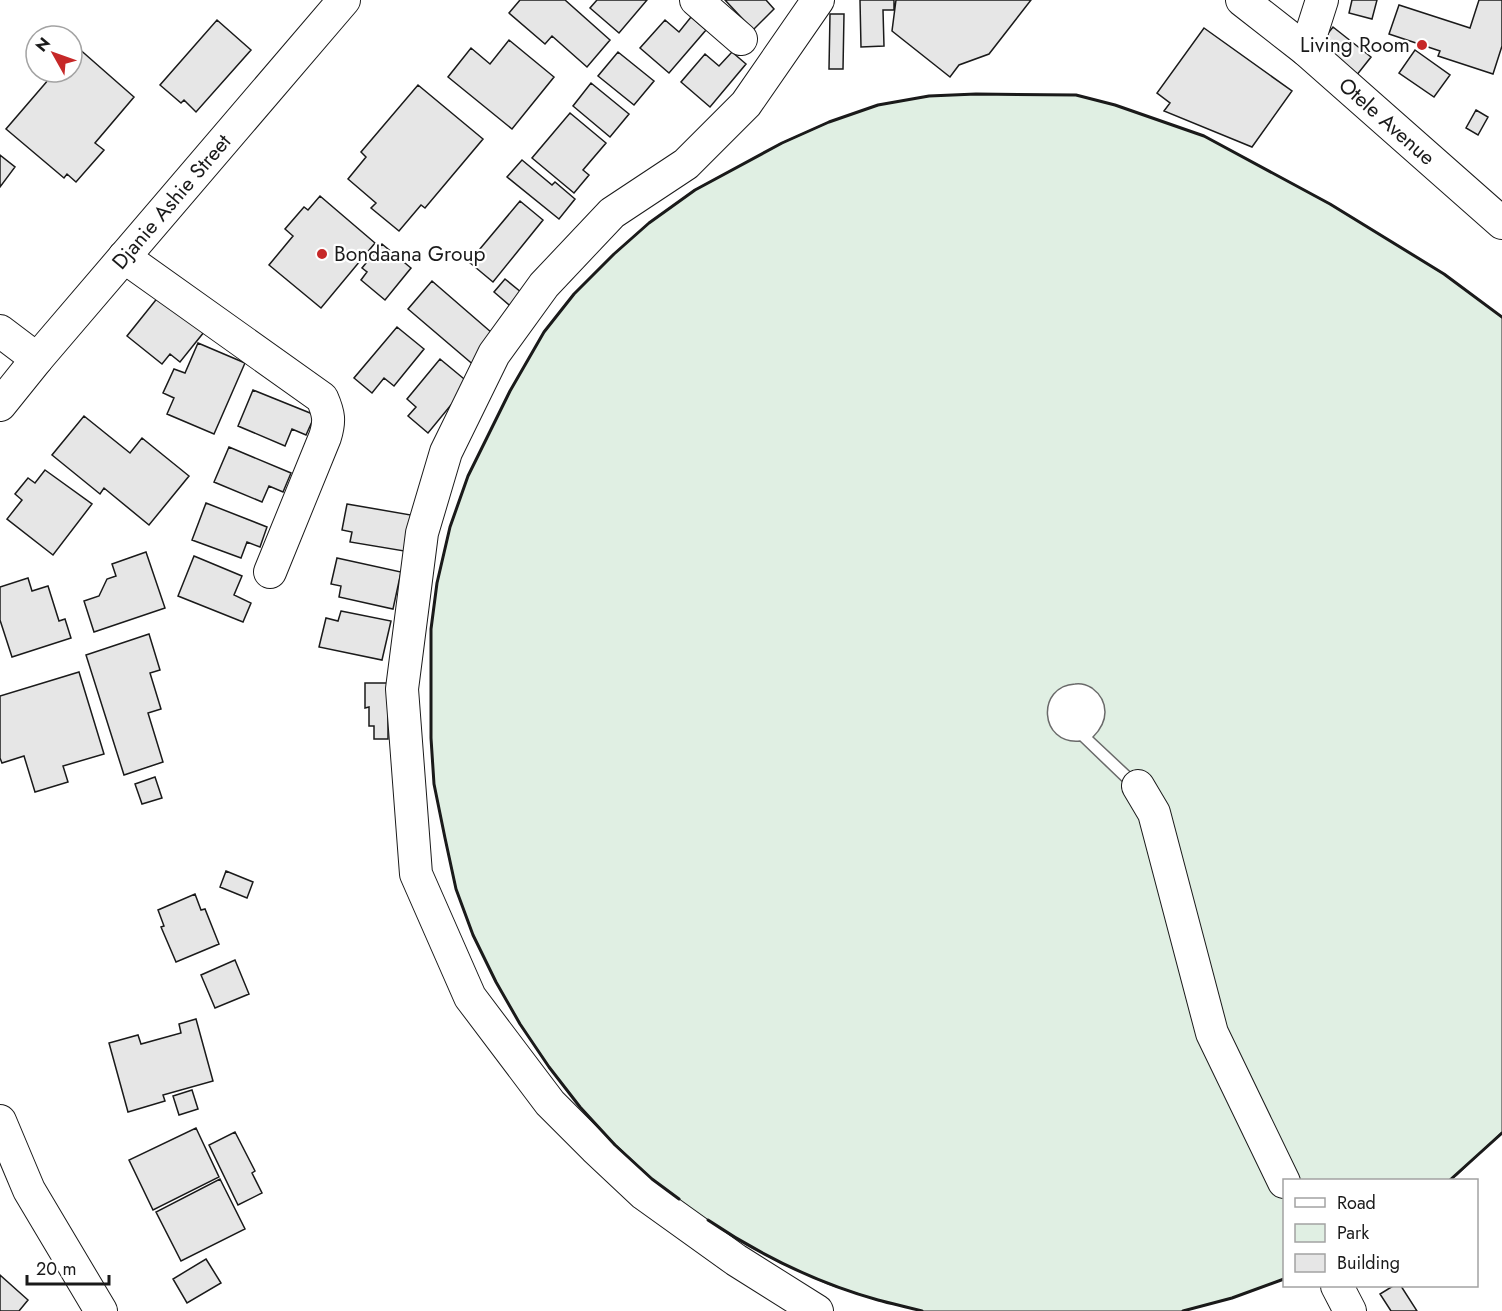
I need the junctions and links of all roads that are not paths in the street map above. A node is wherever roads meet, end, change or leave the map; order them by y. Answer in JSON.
{"nodes":[{"id":1,"x":344,"y":0,"type":"edge"},
{"id":2,"x":696,"y":0,"type":"edge"},
{"id":3,"x":818,"y":0,"type":"edge"},
{"id":4,"x":1242,"y":0,"type":"edge"},
{"id":5,"x":1322,"y":0,"type":"edge"},
{"id":6,"x":741,"y":39,"type":"dead end"},
{"id":7,"x":1306,"y":50,"type":"junction"},
{"id":8,"x":1502,"y":223,"type":"edge"},
{"id":9,"x":124,"y":257,"type":"junction"},
{"id":10,"x":0,"y":331,"type":"edge"},
{"id":11,"x":37,"y":359,"type":"junction"},
{"id":12,"x":0,"y":405,"type":"edge"},
{"id":13,"x":270,"y":572,"type":"dead end"},
{"id":14,"x":1138,"y":786,"type":"dead end"},
{"id":15,"x":0,"y":1121,"type":"edge"},
{"id":16,"x":1283,"y":1180,"type":"edge"},
{"id":17,"x":1338,"y":1287,"type":"edge"},
{"id":18,"x":101,"y":1311,"type":"edge"},
{"id":19,"x":817,"y":1311,"type":"edge"},
{"id":20,"x":1350,"y":1311,"type":"edge"}],
"edges":[{"from":1,"to":9,"type":"street","name":"Djanie Ashie Street"},
{"from":2,"to":6,"type":"street"},
{"from":3,"to":19,"type":"street"},
{"from":4,"to":7,"type":"street","name":"Otele Avenue"},
{"from":5,"to":7,"type":"street"},
{"from":7,"to":8,"type":"street","name":"Otele Avenue"},
{"from":9,"to":11,"type":"street","name":"Djanie Ashie Street"},
{"from":9,"to":13,"type":"street"},
{"from":10,"to":11,"type":"street"},
{"from":11,"to":12,"type":"street","name":"Djanie Ashie Street"},
{"from":14,"to":16,"type":"street"},
{"from":15,"to":18,"type":"street"},
{"from":17,"to":20,"type":"street"}]}
